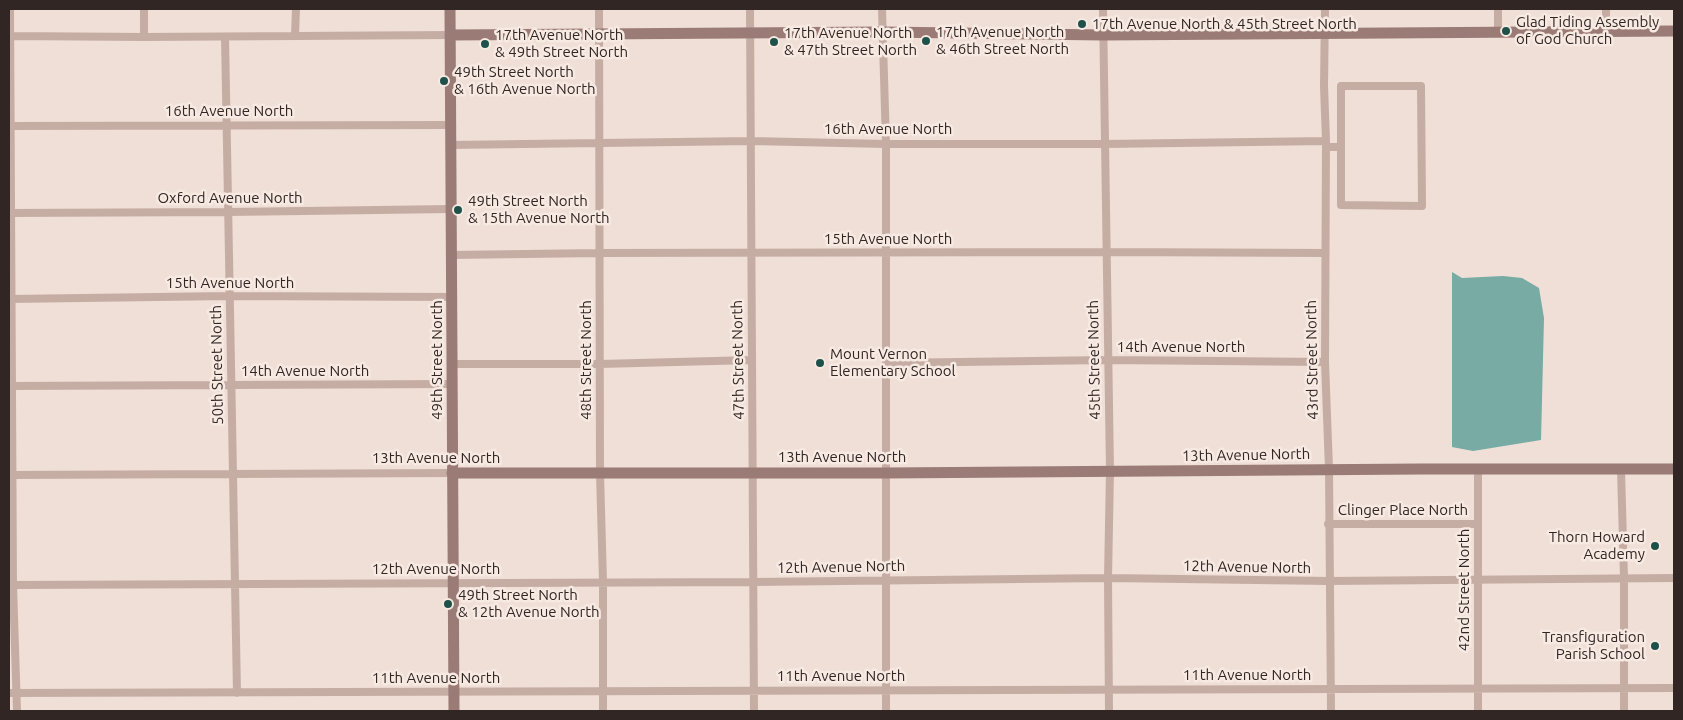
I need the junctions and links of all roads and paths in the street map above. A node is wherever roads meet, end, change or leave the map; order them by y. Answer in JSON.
{"nodes":[{"id":1,"x":10,"y":9,"type":"edge"},
{"id":2,"x":144,"y":9,"type":"edge"},
{"id":3,"x":296,"y":9,"type":"edge"},
{"id":4,"x":450,"y":9,"type":"edge"},
{"id":5,"x":599,"y":9,"type":"edge"},
{"id":6,"x":750,"y":9,"type":"edge"},
{"id":7,"x":882,"y":9,"type":"edge"},
{"id":8,"x":1103,"y":9,"type":"edge"},
{"id":9,"x":1325,"y":9,"type":"edge"},
{"id":10,"x":1498,"y":9,"type":"edge"},
{"id":11,"x":1606,"y":9,"type":"edge"},
{"id":12,"x":1674,"y":31,"type":"edge"},
{"id":13,"x":882,"y":32,"type":"junction"},
{"id":14,"x":1325,"y":32,"type":"junction"},
{"id":15,"x":1606,"y":32,"type":"junction"},
{"id":16,"x":1498,"y":33,"type":"junction"},
{"id":17,"x":599,"y":34,"type":"junction"},
{"id":18,"x":750,"y":34,"type":"junction"},
{"id":19,"x":295,"y":35,"type":"junction"},
{"id":20,"x":450,"y":35,"type":"junction"},
{"id":21,"x":1103,"y":35,"type":"junction"},
{"id":22,"x":10,"y":36,"type":"edge"},
{"id":23,"x":225,"y":36,"type":"junction"},
{"id":24,"x":144,"y":37,"type":"junction"},
{"id":25,"x":226,"y":124,"type":"junction"},
{"id":26,"x":450,"y":125,"type":"junction"},
{"id":27,"x":10,"y":126,"type":"edge"},
{"id":28,"x":751,"y":141,"type":"junction"},
{"id":29,"x":599,"y":144,"type":"junction"},
{"id":30,"x":886,"y":144,"type":"junction"},
{"id":31,"x":1105,"y":144,"type":"junction"},
{"id":32,"x":1326,"y":144,"type":"junction"},
{"id":33,"x":450,"y":145,"type":"junction"},
{"id":34,"x":1341,"y":147,"type":"junction"},
{"id":35,"x":451,"y":209,"type":"junction"},
{"id":36,"x":228,"y":212,"type":"junction"},
{"id":37,"x":10,"y":213,"type":"edge"},
{"id":38,"x":1107,"y":252,"type":"junction"},
{"id":39,"x":600,"y":253,"type":"junction"},
{"id":40,"x":751,"y":253,"type":"junction"},
{"id":41,"x":886,"y":253,"type":"junction"},
{"id":42,"x":1325,"y":253,"type":"junction"},
{"id":43,"x":451,"y":255,"type":"junction"},
{"id":44,"x":230,"y":296,"type":"junction"},
{"id":45,"x":451,"y":297,"type":"junction"},
{"id":46,"x":10,"y":299,"type":"edge"},
{"id":47,"x":752,"y":360,"type":"junction"},
{"id":48,"x":1108,"y":360,"type":"junction"},
{"id":49,"x":1325,"y":362,"type":"junction"},
{"id":50,"x":886,"y":363,"type":"junction"},
{"id":51,"x":452,"y":364,"type":"junction"},
{"id":52,"x":600,"y":364,"type":"junction"},
{"id":53,"x":452,"y":384,"type":"junction"},
{"id":54,"x":231,"y":385,"type":"junction"},
{"id":55,"x":10,"y":386,"type":"edge"},
{"id":56,"x":1329,"y":469,"type":"junction"},
{"id":57,"x":1478,"y":469,"type":"junction"},
{"id":58,"x":1621,"y":469,"type":"junction"},
{"id":59,"x":1674,"y":469,"type":"edge"},
{"id":60,"x":1110,"y":471,"type":"junction"},
{"id":61,"x":753,"y":472,"type":"junction"},
{"id":62,"x":452,"y":473,"type":"junction"},
{"id":63,"x":600,"y":473,"type":"junction"},
{"id":64,"x":886,"y":473,"type":"junction"},
{"id":65,"x":233,"y":474,"type":"junction"},
{"id":66,"x":11,"y":475,"type":"edge"},
{"id":67,"x":1328,"y":524,"type":"junction"},
{"id":68,"x":1478,"y":524,"type":"junction"},
{"id":69,"x":1108,"y":578,"type":"junction"},
{"id":70,"x":1624,"y":578,"type":"junction"},
{"id":71,"x":1674,"y":578,"type":"edge"},
{"id":72,"x":886,"y":580,"type":"junction"},
{"id":73,"x":1478,"y":580,"type":"junction"},
{"id":74,"x":1330,"y":581,"type":"junction"},
{"id":75,"x":603,"y":582,"type":"junction"},
{"id":76,"x":753,"y":582,"type":"junction"},
{"id":77,"x":235,"y":583,"type":"junction"},
{"id":78,"x":453,"y":583,"type":"junction"},
{"id":79,"x":11,"y":585,"type":"edge"},
{"id":80,"x":1109,"y":688,"type":"junction"},
{"id":81,"x":1478,"y":688,"type":"junction"},
{"id":82,"x":1624,"y":688,"type":"junction"},
{"id":83,"x":1674,"y":688,"type":"edge"},
{"id":84,"x":1331,"y":689,"type":"junction"},
{"id":85,"x":754,"y":690,"type":"junction"},
{"id":86,"x":886,"y":690,"type":"junction"},
{"id":87,"x":454,"y":691,"type":"junction"},
{"id":88,"x":603,"y":691,"type":"junction"},
{"id":89,"x":13,"y":692,"type":"edge"},
{"id":90,"x":237,"y":693,"type":"junction"},
{"id":91,"x":17,"y":711,"type":"edge"},
{"id":92,"x":454,"y":711,"type":"edge"},
{"id":93,"x":603,"y":711,"type":"edge"},
{"id":94,"x":754,"y":711,"type":"edge"},
{"id":95,"x":886,"y":711,"type":"edge"},
{"id":96,"x":1109,"y":711,"type":"edge"},
{"id":97,"x":1331,"y":711,"type":"edge"},
{"id":98,"x":1478,"y":711,"type":"edge"},
{"id":99,"x":1624,"y":711,"type":"edge"}],
"edges":[{"from":1,"to":22,"type":"street"},
{"from":2,"to":24,"type":"street"},
{"from":3,"to":19,"type":"street"},
{"from":4,"to":20,"type":"street","name":"49th Street North"},
{"from":5,"to":17,"type":"street","name":"48th Street North"},
{"from":6,"to":18,"type":"street","name":"47th Street North"},
{"from":7,"to":13,"type":"street"},
{"from":8,"to":21,"type":"street","name":"45th Street North"},
{"from":9,"to":14,"type":"street","name":"43rd Street North"},
{"from":10,"to":16,"type":"street"},
{"from":11,"to":15,"type":"street"},
{"from":12,"to":15,"type":"street"},
{"from":13,"to":18,"type":"street"},
{"from":13,"to":21,"type":"street"},
{"from":13,"to":30,"type":"street"},
{"from":14,"to":16,"type":"street"},
{"from":14,"to":21,"type":"street"},
{"from":14,"to":32,"type":"street","name":"43rd Street North"},
{"from":15,"to":16,"type":"street"},
{"from":17,"to":18,"type":"street"},
{"from":17,"to":20,"type":"street"},
{"from":17,"to":29,"type":"street","name":"48th Street North"},
{"from":18,"to":28,"type":"street","name":"47th Street North"},
{"from":19,"to":20,"type":"street"},
{"from":19,"to":23,"type":"street"},
{"from":20,"to":26,"type":"street","name":"49th Street North"},
{"from":21,"to":31,"type":"street","name":"45th Street North"},
{"from":22,"to":24,"type":"street"},
{"from":22,"to":27,"type":"street"},
{"from":23,"to":24,"type":"street"},
{"from":23,"to":25,"type":"street","name":"50th Street North"},
{"from":25,"to":26,"type":"street","name":"16th Avenue North"},
{"from":25,"to":27,"type":"street","name":"16th Avenue North"},
{"from":25,"to":36,"type":"street","name":"50th Street North"},
{"from":26,"to":33,"type":"street","name":"49th Street North"},
{"from":27,"to":37,"type":"street"},
{"from":28,"to":29,"type":"street","name":"16th Avenue North"},
{"from":28,"to":30,"type":"street","name":"16th Avenue North"},
{"from":28,"to":40,"type":"street","name":"47th Street North"},
{"from":29,"to":33,"type":"street","name":"16th Avenue North"},
{"from":29,"to":39,"type":"street","name":"48th Street North"},
{"from":30,"to":31,"type":"street","name":"16th Avenue North"},
{"from":30,"to":41,"type":"street"},
{"from":31,"to":32,"type":"street","name":"16th Avenue North"},
{"from":31,"to":38,"type":"street","name":"45th Street North"},
{"from":32,"to":34,"type":"street","name":"16th Avenue North"},
{"from":32,"to":42,"type":"street","name":"43rd Street North"},
{"from":33,"to":35,"type":"street","name":"49th Street North"},
{"from":34,"to":34,"type":"street"},
{"from":35,"to":36,"type":"street","name":"Oxford Avenue North"},
{"from":35,"to":43,"type":"street","name":"49th Street North"},
{"from":36,"to":37,"type":"street","name":"Oxford Avenue North"},
{"from":36,"to":44,"type":"street","name":"50th Street North"},
{"from":37,"to":46,"type":"street"},
{"from":38,"to":41,"type":"street","name":"15th Avenue North"},
{"from":38,"to":42,"type":"street","name":"15th Avenue North"},
{"from":38,"to":48,"type":"street","name":"45th Street North"},
{"from":39,"to":40,"type":"street","name":"15th Avenue North"},
{"from":39,"to":43,"type":"street","name":"15th Avenue North"},
{"from":39,"to":52,"type":"street","name":"48th Street North"},
{"from":40,"to":41,"type":"street","name":"15th Avenue North"},
{"from":40,"to":47,"type":"street","name":"47th Street North"},
{"from":41,"to":50,"type":"street"},
{"from":42,"to":49,"type":"street","name":"43rd Street North"},
{"from":43,"to":45,"type":"street","name":"49th Street North"},
{"from":44,"to":45,"type":"street","name":"15th Avenue North"},
{"from":44,"to":46,"type":"street","name":"15th Avenue North"},
{"from":44,"to":54,"type":"street","name":"50th Street North"},
{"from":45,"to":51,"type":"street","name":"49th Street North"},
{"from":46,"to":55,"type":"street"},
{"from":47,"to":52,"type":"street"},
{"from":47,"to":61,"type":"street","name":"47th Street North"},
{"from":48,"to":49,"type":"street","name":"14th Avenue North"},
{"from":48,"to":50,"type":"street","name":"14th Avenue North"},
{"from":48,"to":60,"type":"street","name":"45th Street North"},
{"from":49,"to":56,"type":"street","name":"43rd Street North"},
{"from":50,"to":64,"type":"street"},
{"from":51,"to":52,"type":"street"},
{"from":51,"to":53,"type":"street","name":"49th Street North"},
{"from":52,"to":63,"type":"street","name":"48th Street North"},
{"from":53,"to":54,"type":"street","name":"14th Avenue North"},
{"from":53,"to":62,"type":"street","name":"49th Street North"},
{"from":54,"to":55,"type":"street","name":"14th Avenue North"},
{"from":54,"to":65,"type":"street","name":"50th Street North"},
{"from":55,"to":66,"type":"street"},
{"from":56,"to":57,"type":"street","name":"13th Avenue North"},
{"from":56,"to":60,"type":"street","name":"13th Avenue North"},
{"from":56,"to":67,"type":"street","name":"43rd Street North"},
{"from":57,"to":58,"type":"street","name":"13th Avenue North"},
{"from":57,"to":68,"type":"street","name":"42nd Street North"},
{"from":58,"to":59,"type":"street","name":"13th Avenue North"},
{"from":58,"to":70,"type":"street"},
{"from":60,"to":64,"type":"street","name":"13th Avenue North"},
{"from":60,"to":69,"type":"street","name":"45th Street North"},
{"from":61,"to":63,"type":"street","name":"13th Avenue North"},
{"from":61,"to":64,"type":"street","name":"13th Avenue North"},
{"from":61,"to":76,"type":"street","name":"47th Street North"},
{"from":62,"to":63,"type":"street","name":"13th Avenue North"},
{"from":62,"to":65,"type":"street","name":"13th Avenue North"},
{"from":62,"to":78,"type":"street","name":"49th Street North"},
{"from":63,"to":75,"type":"street","name":"48th Street North"},
{"from":64,"to":72,"type":"street"},
{"from":65,"to":66,"type":"street","name":"13th Avenue North"},
{"from":65,"to":77,"type":"street","name":"50th Street North"},
{"from":66,"to":79,"type":"street"},
{"from":67,"to":68,"type":"street","name":"Clinger Place North"},
{"from":67,"to":74,"type":"street","name":"43rd Street North"},
{"from":68,"to":73,"type":"street","name":"42nd Street North"},
{"from":69,"to":72,"type":"street","name":"12th Avenue North"},
{"from":69,"to":74,"type":"street","name":"12th Avenue North"},
{"from":69,"to":80,"type":"street","name":"45th Street North"},
{"from":70,"to":71,"type":"street","name":"12th Avenue North"},
{"from":70,"to":73,"type":"street","name":"12th Avenue North"},
{"from":70,"to":82,"type":"street"},
{"from":72,"to":76,"type":"street","name":"12th Avenue North"},
{"from":72,"to":86,"type":"street"},
{"from":73,"to":74,"type":"street","name":"12th Avenue North"},
{"from":73,"to":81,"type":"street","name":"42nd Street North"},
{"from":74,"to":84,"type":"street","name":"43rd Street North"},
{"from":75,"to":76,"type":"street","name":"12th Avenue North"},
{"from":75,"to":78,"type":"street","name":"12th Avenue North"},
{"from":75,"to":88,"type":"street","name":"48th Street North"},
{"from":76,"to":85,"type":"street","name":"47th Street North"},
{"from":77,"to":78,"type":"street","name":"12th Avenue North"},
{"from":77,"to":79,"type":"street","name":"12th Avenue North"},
{"from":77,"to":90,"type":"street","name":"50th Street North"},
{"from":78,"to":87,"type":"street","name":"49th Street North"},
{"from":79,"to":89,"type":"street"},
{"from":80,"to":84,"type":"street","name":"11th Avenue North"},
{"from":80,"to":86,"type":"street","name":"11th Avenue North"},
{"from":80,"to":96,"type":"street","name":"45th Street North"},
{"from":81,"to":82,"type":"street","name":"11th Avenue North"},
{"from":81,"to":84,"type":"street","name":"11th Avenue North"},
{"from":81,"to":98,"type":"street","name":"42nd Street North"},
{"from":82,"to":83,"type":"street","name":"11th Avenue North"},
{"from":82,"to":99,"type":"street"},
{"from":84,"to":97,"type":"street","name":"43rd Street North"},
{"from":85,"to":86,"type":"street","name":"11th Avenue North"},
{"from":85,"to":88,"type":"street","name":"11th Avenue North"},
{"from":85,"to":94,"type":"street","name":"47th Street North"},
{"from":86,"to":95,"type":"street"},
{"from":87,"to":88,"type":"street","name":"11th Avenue North"},
{"from":87,"to":90,"type":"street","name":"11th Avenue North"},
{"from":87,"to":92,"type":"street","name":"49th Street North"},
{"from":88,"to":93,"type":"street","name":"48th Street North"},
{"from":89,"to":90,"type":"street","name":"11th Avenue North"},
{"from":89,"to":91,"type":"street"}]}
